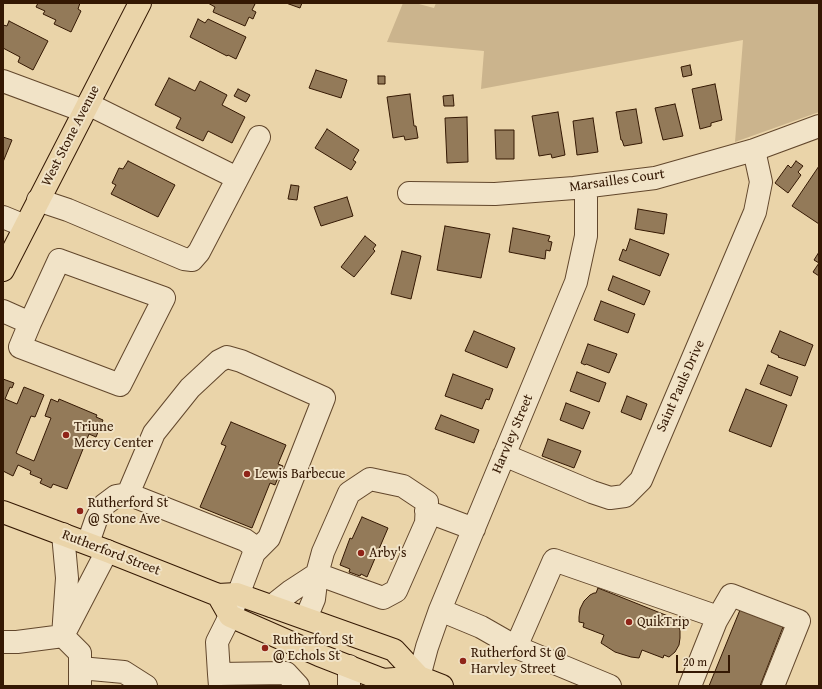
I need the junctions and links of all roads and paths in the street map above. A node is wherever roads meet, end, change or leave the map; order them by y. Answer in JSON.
{"nodes":[{"id":1,"x":140,"y":3,"type":"edge"},
{"id":2,"x":3,"y":81,"type":"edge"},
{"id":3,"x":86,"y":107,"type":"junction"},
{"id":4,"x":819,"y":126,"type":"edge"},
{"id":5,"x":258,"y":137,"type":"dead end"},
{"id":6,"x":754,"y":150,"type":"junction"},
{"id":7,"x":237,"y":178,"type":"junction"},
{"id":8,"x":586,"y":187,"type":"junction"},
{"id":9,"x":409,"y":193,"type":"dead end"},
{"id":10,"x":38,"y":200,"type":"junction"},
{"id":11,"x":3,"y":217,"type":"edge"},
{"id":12,"x":25,"y":226,"type":"junction"},
{"id":13,"x":5,"y":263,"type":"edge"},
{"id":14,"x":3,"y":312,"type":"edge"},
{"id":15,"x":30,"y":323,"type":"junction"},
{"id":16,"x":504,"y":455,"type":"junction"},
{"id":17,"x":128,"y":494,"type":"junction"},
{"id":18,"x":426,"y":511,"type":"junction"},
{"id":19,"x":3,"y":512,"type":"edge"},
{"id":20,"x":474,"y":529,"type":"junction"},
{"id":21,"x":63,"y":534,"type":"junction"},
{"id":22,"x":97,"y":547,"type":"junction"},
{"id":23,"x":254,"y":553,"type":"junction"},
{"id":24,"x":317,"y":574,"type":"junction"},
{"id":25,"x":228,"y":595,"type":"junction"},
{"id":26,"x":272,"y":606,"type":"junction"},
{"id":27,"x":440,"y":610,"type":"junction"},
{"id":28,"x":230,"y":616,"type":"junction"},
{"id":29,"x":718,"y":617,"type":"junction"},
{"id":30,"x":306,"y":618,"type":"junction"},
{"id":31,"x":63,"y":636,"type":"junction"},
{"id":32,"x":3,"y":642,"type":"edge"},
{"id":33,"x":516,"y":647,"type":"junction"},
{"id":34,"x":349,"y":676,"type":"edge"},
{"id":35,"x":80,"y":677,"type":"edge"},
{"id":36,"x":292,"y":679,"type":"edge"},
{"id":37,"x":219,"y":680,"type":"edge"},
{"id":38,"x":381,"y":683,"type":"edge"},
{"id":39,"x":435,"y":683,"type":"edge"},
{"id":40,"x":146,"y":686,"type":"edge"},
{"id":41,"x":610,"y":686,"type":"edge"},
{"id":42,"x":690,"y":686,"type":"edge"},
{"id":43,"x":773,"y":686,"type":"edge"}],
"edges":[{"from":1,"to":3,"type":"main road","name":"West Stone Avenue"},
{"from":2,"to":3,"type":"street"},
{"from":3,"to":7,"type":"street"},
{"from":3,"to":10,"type":"main road","name":"West Stone Avenue"},
{"from":4,"to":6,"type":"street","name":"Marsailles Court"},
{"from":5,"to":7,"type":"street"},
{"from":6,"to":8,"type":"street","name":"Marsailles Court"},
{"from":6,"to":16,"type":"street","name":"Saint Pauls Drive"},
{"from":7,"to":10,"type":"street"},
{"from":8,"to":9,"type":"street","name":"Marsailles Court"},
{"from":8,"to":16,"type":"street","name":"Harvley Street"},
{"from":10,"to":12,"type":"main road","name":"West Stone Avenue"},
{"from":11,"to":12,"type":"street"},
{"from":12,"to":13,"type":"main road","name":"West Stone Avenue"},
{"from":14,"to":15,"type":"street"},
{"from":15,"to":15,"type":"street"},
{"from":16,"to":20,"type":"street","name":"Harvley Street"},
{"from":17,"to":22,"type":"street"},
{"from":17,"to":23,"type":"street"},
{"from":17,"to":23,"type":"street"},
{"from":18,"to":20,"type":"street"},
{"from":18,"to":24,"type":"street"},
{"from":18,"to":24,"type":"street"},
{"from":19,"to":21,"type":"main road","name":"Rutherford Street"},
{"from":20,"to":27,"type":"street","name":"Harvley Street"},
{"from":21,"to":22,"type":"main road","name":"Rutherford Street"},
{"from":21,"to":31,"type":"street"},
{"from":22,"to":25,"type":"main road","name":"Rutherford Street"},
{"from":22,"to":31,"type":"street"},
{"from":23,"to":25,"type":"street"},
{"from":24,"to":26,"type":"street"},
{"from":24,"to":30,"type":"street"},
{"from":25,"to":26,"type":"main road","name":"Rutherford Street"},
{"from":25,"to":28,"type":"street"},
{"from":26,"to":30,"type":"main road","name":"Rutherford Street"},
{"from":27,"to":33,"type":"street"},
{"from":27,"to":39,"type":"street","name":"Harvley Street"},
{"from":28,"to":34,"type":"main road"},
{"from":28,"to":37,"type":"street"},
{"from":29,"to":33,"type":"street"},
{"from":29,"to":42,"type":"street"},
{"from":29,"to":43,"type":"street"},
{"from":30,"to":39,"type":"main road","name":"Rutherford Street"},
{"from":31,"to":32,"type":"street"},
{"from":31,"to":35,"type":"street"},
{"from":33,"to":41,"type":"street"},
{"from":34,"to":38,"type":"main road"},
{"from":35,"to":40,"type":"street"},
{"from":36,"to":37,"type":"street"},
{"from":38,"to":39,"type":"main road"}]}
